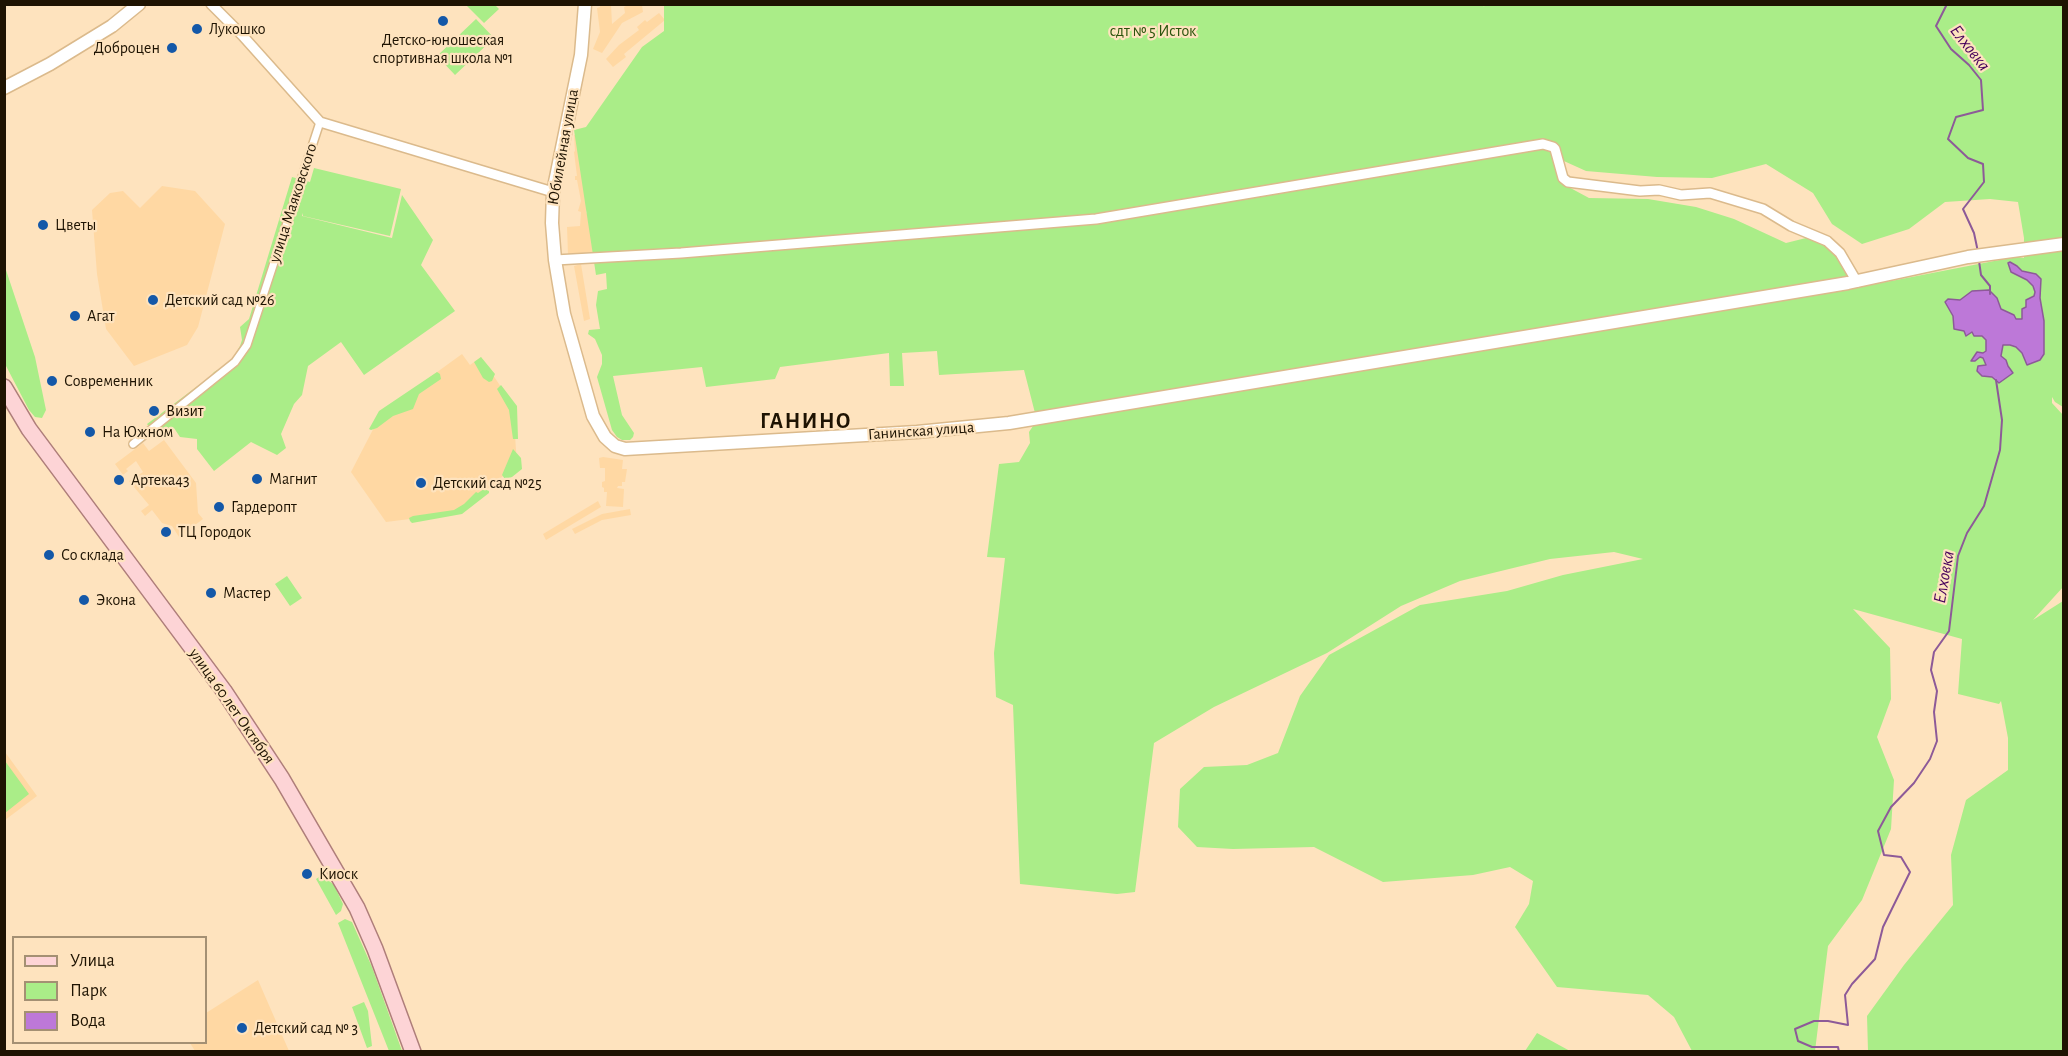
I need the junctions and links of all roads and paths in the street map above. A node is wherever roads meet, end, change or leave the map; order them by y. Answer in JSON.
{"nodes":[{"id":1,"x":139,"y":4,"type":"edge"},
{"id":2,"x":211,"y":4,"type":"edge"},
{"id":3,"x":585,"y":4,"type":"edge"},
{"id":4,"x":4,"y":88,"type":"edge"},
{"id":5,"x":320,"y":122,"type":"junction"},
{"id":6,"x":552,"y":192,"type":"junction"},
{"id":7,"x":2064,"y":244,"type":"edge"},
{"id":8,"x":555,"y":260,"type":"junction"},
{"id":9,"x":1857,"y":282,"type":"junction"},
{"id":10,"x":4,"y":387,"type":"edge"},
{"id":11,"x":133,"y":444,"type":"dead end"},
{"id":12,"x":625,"y":448,"type":"joint"},
{"id":13,"x":412,"y":1052,"type":"edge"}],
"edges":[{"from":1,"to":4,"type":"street"},
{"from":2,"to":5,"type":"street","name":"улица Маяковского"},
{"from":3,"to":6,"type":"street","name":"Юбилейная улица"},
{"from":5,"to":6,"type":"street","name":"улица Маяковского"},
{"from":5,"to":11,"type":"street","name":"улица Маяковского"},
{"from":6,"to":8,"type":"street","name":"Юбилейная улица"},
{"from":7,"to":9,"type":"street","name":"Ганинская улица"},
{"from":8,"to":9,"type":"street"},
{"from":8,"to":12,"type":"street","name":"Юбилейная улица"},
{"from":9,"to":12,"type":"street","name":"Ганинская улица"},
{"from":10,"to":13,"type":"main road","name":"улица 60 лет Октября"}]}
